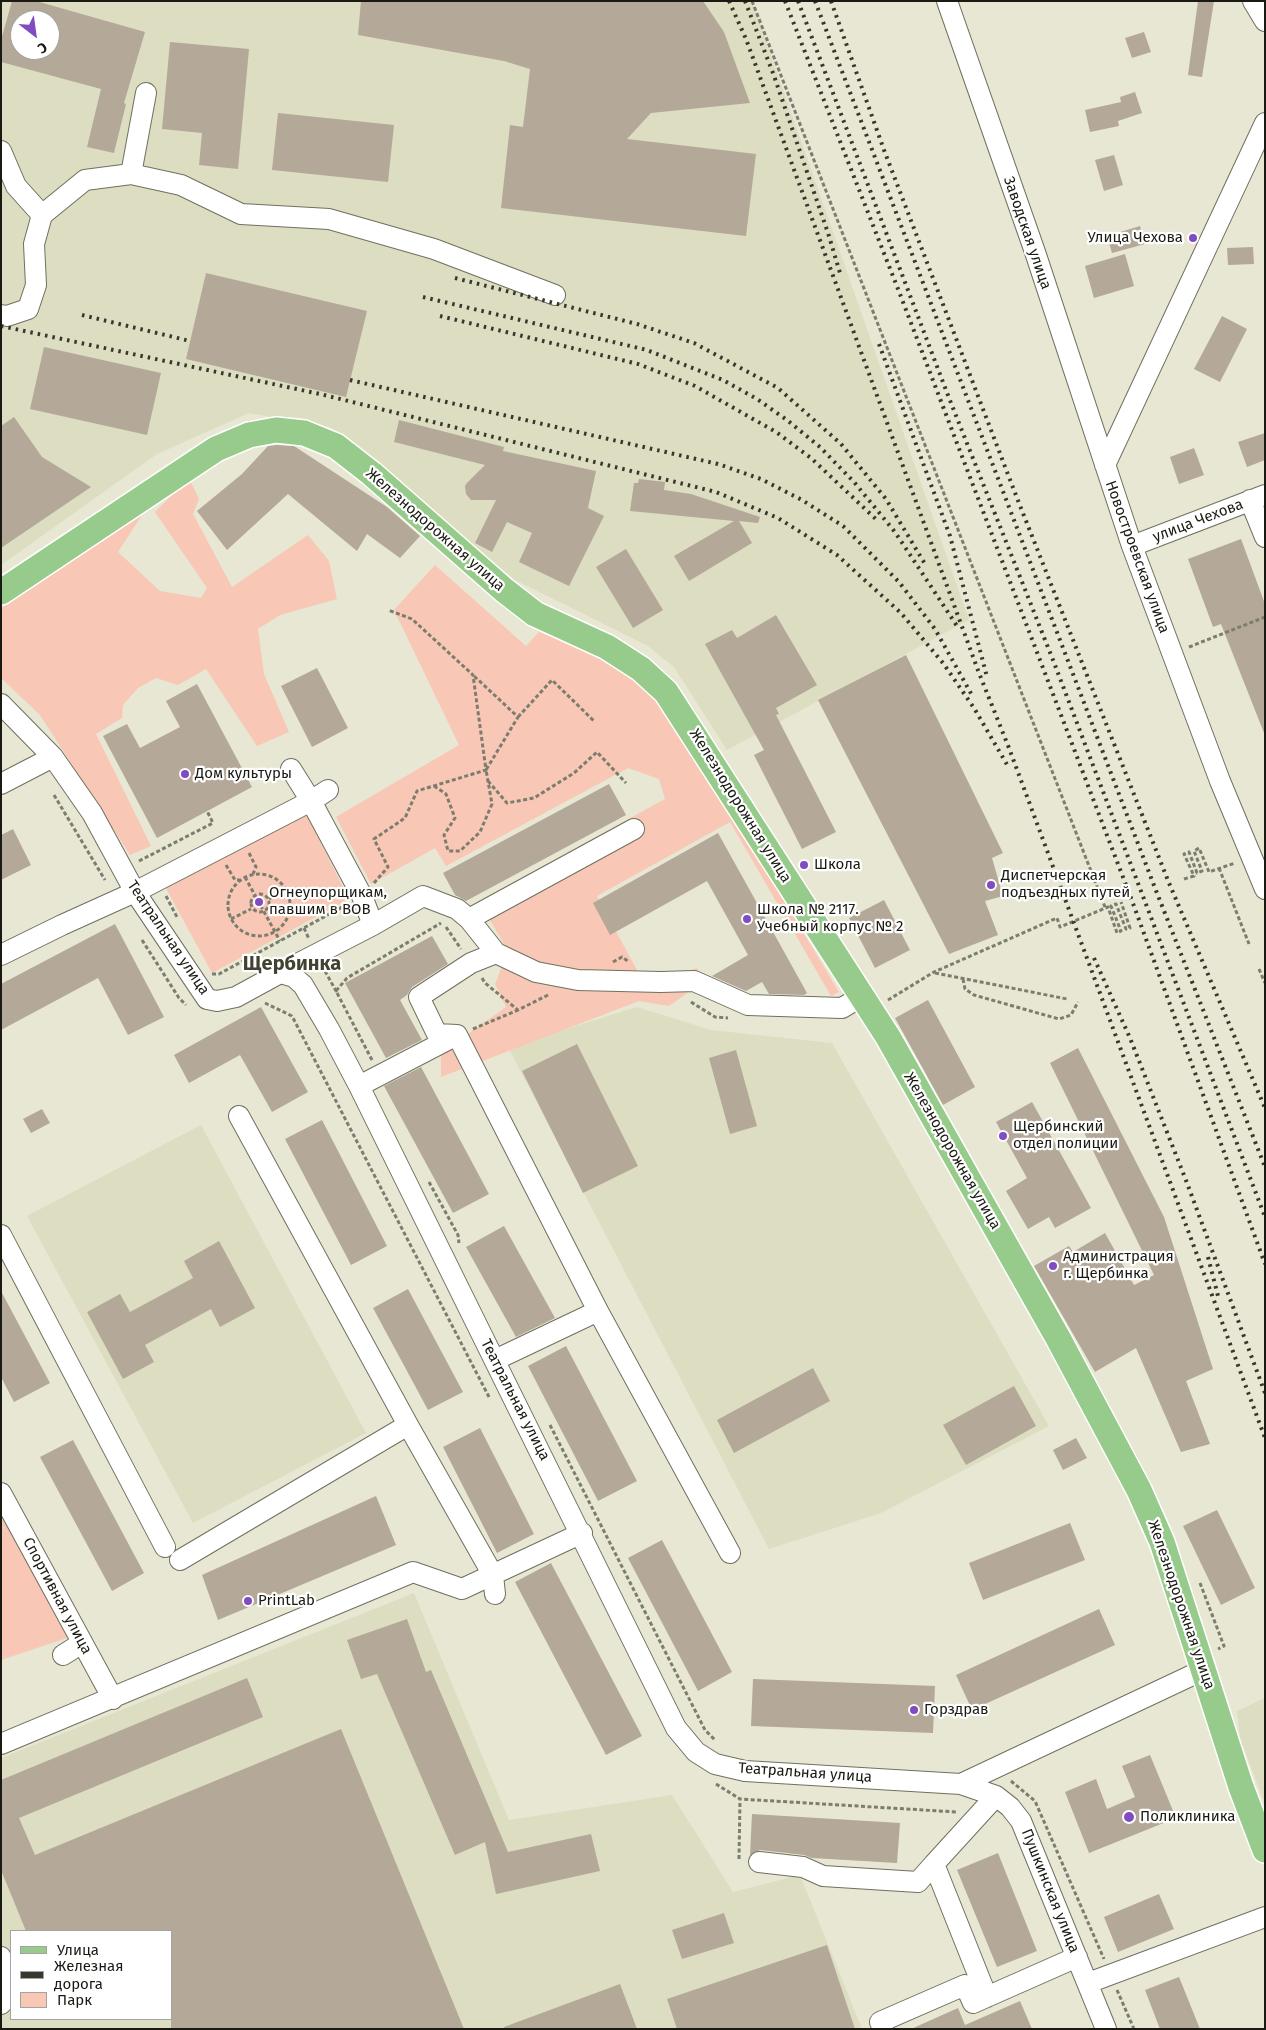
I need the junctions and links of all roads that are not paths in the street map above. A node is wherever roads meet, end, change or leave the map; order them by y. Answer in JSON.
{"nodes":[{"id":1,"x":948,"y":1,"type":"edge"},
{"id":2,"x":1253,"y":1,"type":"edge"},
{"id":3,"x":1265,"y":21,"type":"edge"},
{"id":4,"x":146,"y":92,"type":"dead end"},
{"id":5,"x":1265,"y":123,"type":"edge"},
{"id":6,"x":1,"y":151,"type":"edge"},
{"id":7,"x":131,"y":174,"type":"junction"},
{"id":8,"x":42,"y":215,"type":"junction"},
{"id":9,"x":555,"y":295,"type":"dead end"},
{"id":10,"x":1,"y":315,"type":"edge"},
{"id":11,"x":1105,"y":465,"type":"junction"},
{"id":12,"x":1257,"y":498,"type":"edge"},
{"id":13,"x":1265,"y":538,"type":"edge"},
{"id":14,"x":1132,"y":546,"type":"junction"},
{"id":15,"x":1,"y":592,"type":"edge"},
{"id":16,"x":1,"y":704,"type":"edge"},
{"id":17,"x":53,"y":757,"type":"junction"},
{"id":18,"x":291,"y":769,"type":"dead end"},
{"id":19,"x":1,"y":784,"type":"edge"},
{"id":20,"x":320,"y":796,"type":"junction"},
{"id":21,"x":634,"y":829,"type":"dead end"},
{"id":22,"x":1265,"y":889,"type":"edge"},
{"id":23,"x":135,"y":892,"type":"junction"},
{"id":24,"x":469,"y":919,"type":"junction"},
{"id":25,"x":373,"y":925,"type":"junction"},
{"id":26,"x":496,"y":953,"type":"junction"},
{"id":27,"x":1,"y":955,"type":"edge"},
{"id":28,"x":280,"y":973,"type":"junction"},
{"id":29,"x":872,"y":1000,"type":"junction"},
{"id":30,"x":457,"y":1035,"type":"junction"},
{"id":31,"x":359,"y":1086,"type":"junction"},
{"id":32,"x":239,"y":1116,"type":"dead end"},
{"id":33,"x":1,"y":1235,"type":"edge"},
{"id":34,"x":598,"y":1311,"type":"junction"},
{"id":35,"x":495,"y":1360,"type":"junction"},
{"id":36,"x":408,"y":1425,"type":"junction"},
{"id":37,"x":1,"y":1493,"type":"edge"},
{"id":38,"x":582,"y":1533,"type":"junction"},
{"id":39,"x":730,"y":1553,"type":"dead end"},
{"id":40,"x":494,"y":1585,"type":"junction"},
{"id":41,"x":82,"y":1643,"type":"junction"},
{"id":42,"x":63,"y":1655,"type":"dead end"},
{"id":43,"x":1201,"y":1664,"type":"junction"},
{"id":44,"x":112,"y":1699,"type":"junction"},
{"id":45,"x":1,"y":1744,"type":"edge"},
{"id":46,"x":961,"y":1784,"type":"junction"},
{"id":47,"x":996,"y":1796,"type":"junction"},
{"id":48,"x":1265,"y":1850,"type":"edge"},
{"id":49,"x":759,"y":1862,"type":"road end"},
{"id":50,"x":934,"y":1864,"type":"junction"},
{"id":51,"x":1265,"y":1917,"type":"edge"},
{"id":52,"x":1,"y":1957,"type":"edge"},
{"id":53,"x":1076,"y":1957,"type":"junction"},
{"id":54,"x":1088,"y":1983,"type":"junction"},
{"id":55,"x":10,"y":1987,"type":"edge"},
{"id":56,"x":10,"y":1991,"type":"edge"},
{"id":57,"x":987,"y":1997,"type":"junction"},
{"id":58,"x":1,"y":2004,"type":"edge"},
{"id":59,"x":883,"y":2029,"type":"edge"},
{"id":60,"x":1106,"y":2029,"type":"edge"}],
"edges":[{"from":1,"to":11,"type":"street","name":"Заводская улица"},
{"from":2,"to":3,"type":"street"},
{"from":4,"to":7,"type":"street"},
{"from":5,"to":11,"type":"street","name":"Новостроевская улица"},
{"from":6,"to":8,"type":"street"},
{"from":7,"to":8,"type":"street"},
{"from":7,"to":9,"type":"street"},
{"from":8,"to":10,"type":"street"},
{"from":11,"to":14,"type":"street","name":"Новостроевская улица"},
{"from":12,"to":13,"type":"street"},
{"from":12,"to":14,"type":"street","name":"улица Чехова"},
{"from":14,"to":22,"type":"street","name":"Новостроевская улица"},
{"from":15,"to":29,"type":"main road","name":"Железнодорожная улица"},
{"from":16,"to":17,"type":"street","name":"Театральная улица"},
{"from":17,"to":19,"type":"street"},
{"from":17,"to":23,"type":"street","name":"Театральная улица"},
{"from":18,"to":20,"type":"street"},
{"from":20,"to":23,"type":"street"},
{"from":20,"to":25,"type":"street"},
{"from":21,"to":24,"type":"street"},
{"from":23,"to":27,"type":"street"},
{"from":23,"to":28,"type":"street","name":"Театральная улица"},
{"from":24,"to":25,"type":"street"},
{"from":24,"to":26,"type":"street"},
{"from":25,"to":28,"type":"street"},
{"from":26,"to":29,"type":"street"},
{"from":26,"to":30,"type":"street"},
{"from":28,"to":31,"type":"street","name":"Театральная улица"},
{"from":29,"to":43,"type":"main road","name":"Железнодорожная улица"},
{"from":30,"to":31,"type":"street"},
{"from":30,"to":34,"type":"street"},
{"from":31,"to":35,"type":"street","name":"Театральная улица"},
{"from":32,"to":36,"type":"street"},
{"from":33,"to":36,"type":"street"},
{"from":34,"to":35,"type":"street"},
{"from":34,"to":39,"type":"street"},
{"from":35,"to":38,"type":"street","name":"Театральная улица"},
{"from":36,"to":40,"type":"street"},
{"from":37,"to":41,"type":"street","name":"Спортивная улица"},
{"from":38,"to":40,"type":"street"},
{"from":38,"to":46,"type":"street","name":"Театральная улица"},
{"from":40,"to":44,"type":"street"},
{"from":41,"to":42,"type":"street"},
{"from":41,"to":44,"type":"street","name":"Спортивная улица"},
{"from":43,"to":46,"type":"street","name":"Театральная улица"},
{"from":43,"to":48,"type":"main road","name":"Железнодорожная улица"},
{"from":44,"to":45,"type":"street"},
{"from":46,"to":47,"type":"street","name":"Пушкинская улица"},
{"from":47,"to":50,"type":"street"},
{"from":47,"to":53,"type":"street","name":"Пушкинская улица"},
{"from":49,"to":50,"type":"street"},
{"from":50,"to":57,"type":"street"},
{"from":51,"to":54,"type":"street"},
{"from":52,"to":55,"type":"street"},
{"from":53,"to":54,"type":"street","name":"Пушкинская улица"},
{"from":53,"to":57,"type":"street"},
{"from":54,"to":60,"type":"street","name":"Пушкинская улица"},
{"from":56,"to":58,"type":"street"},
{"from":57,"to":59,"type":"street"}]}
